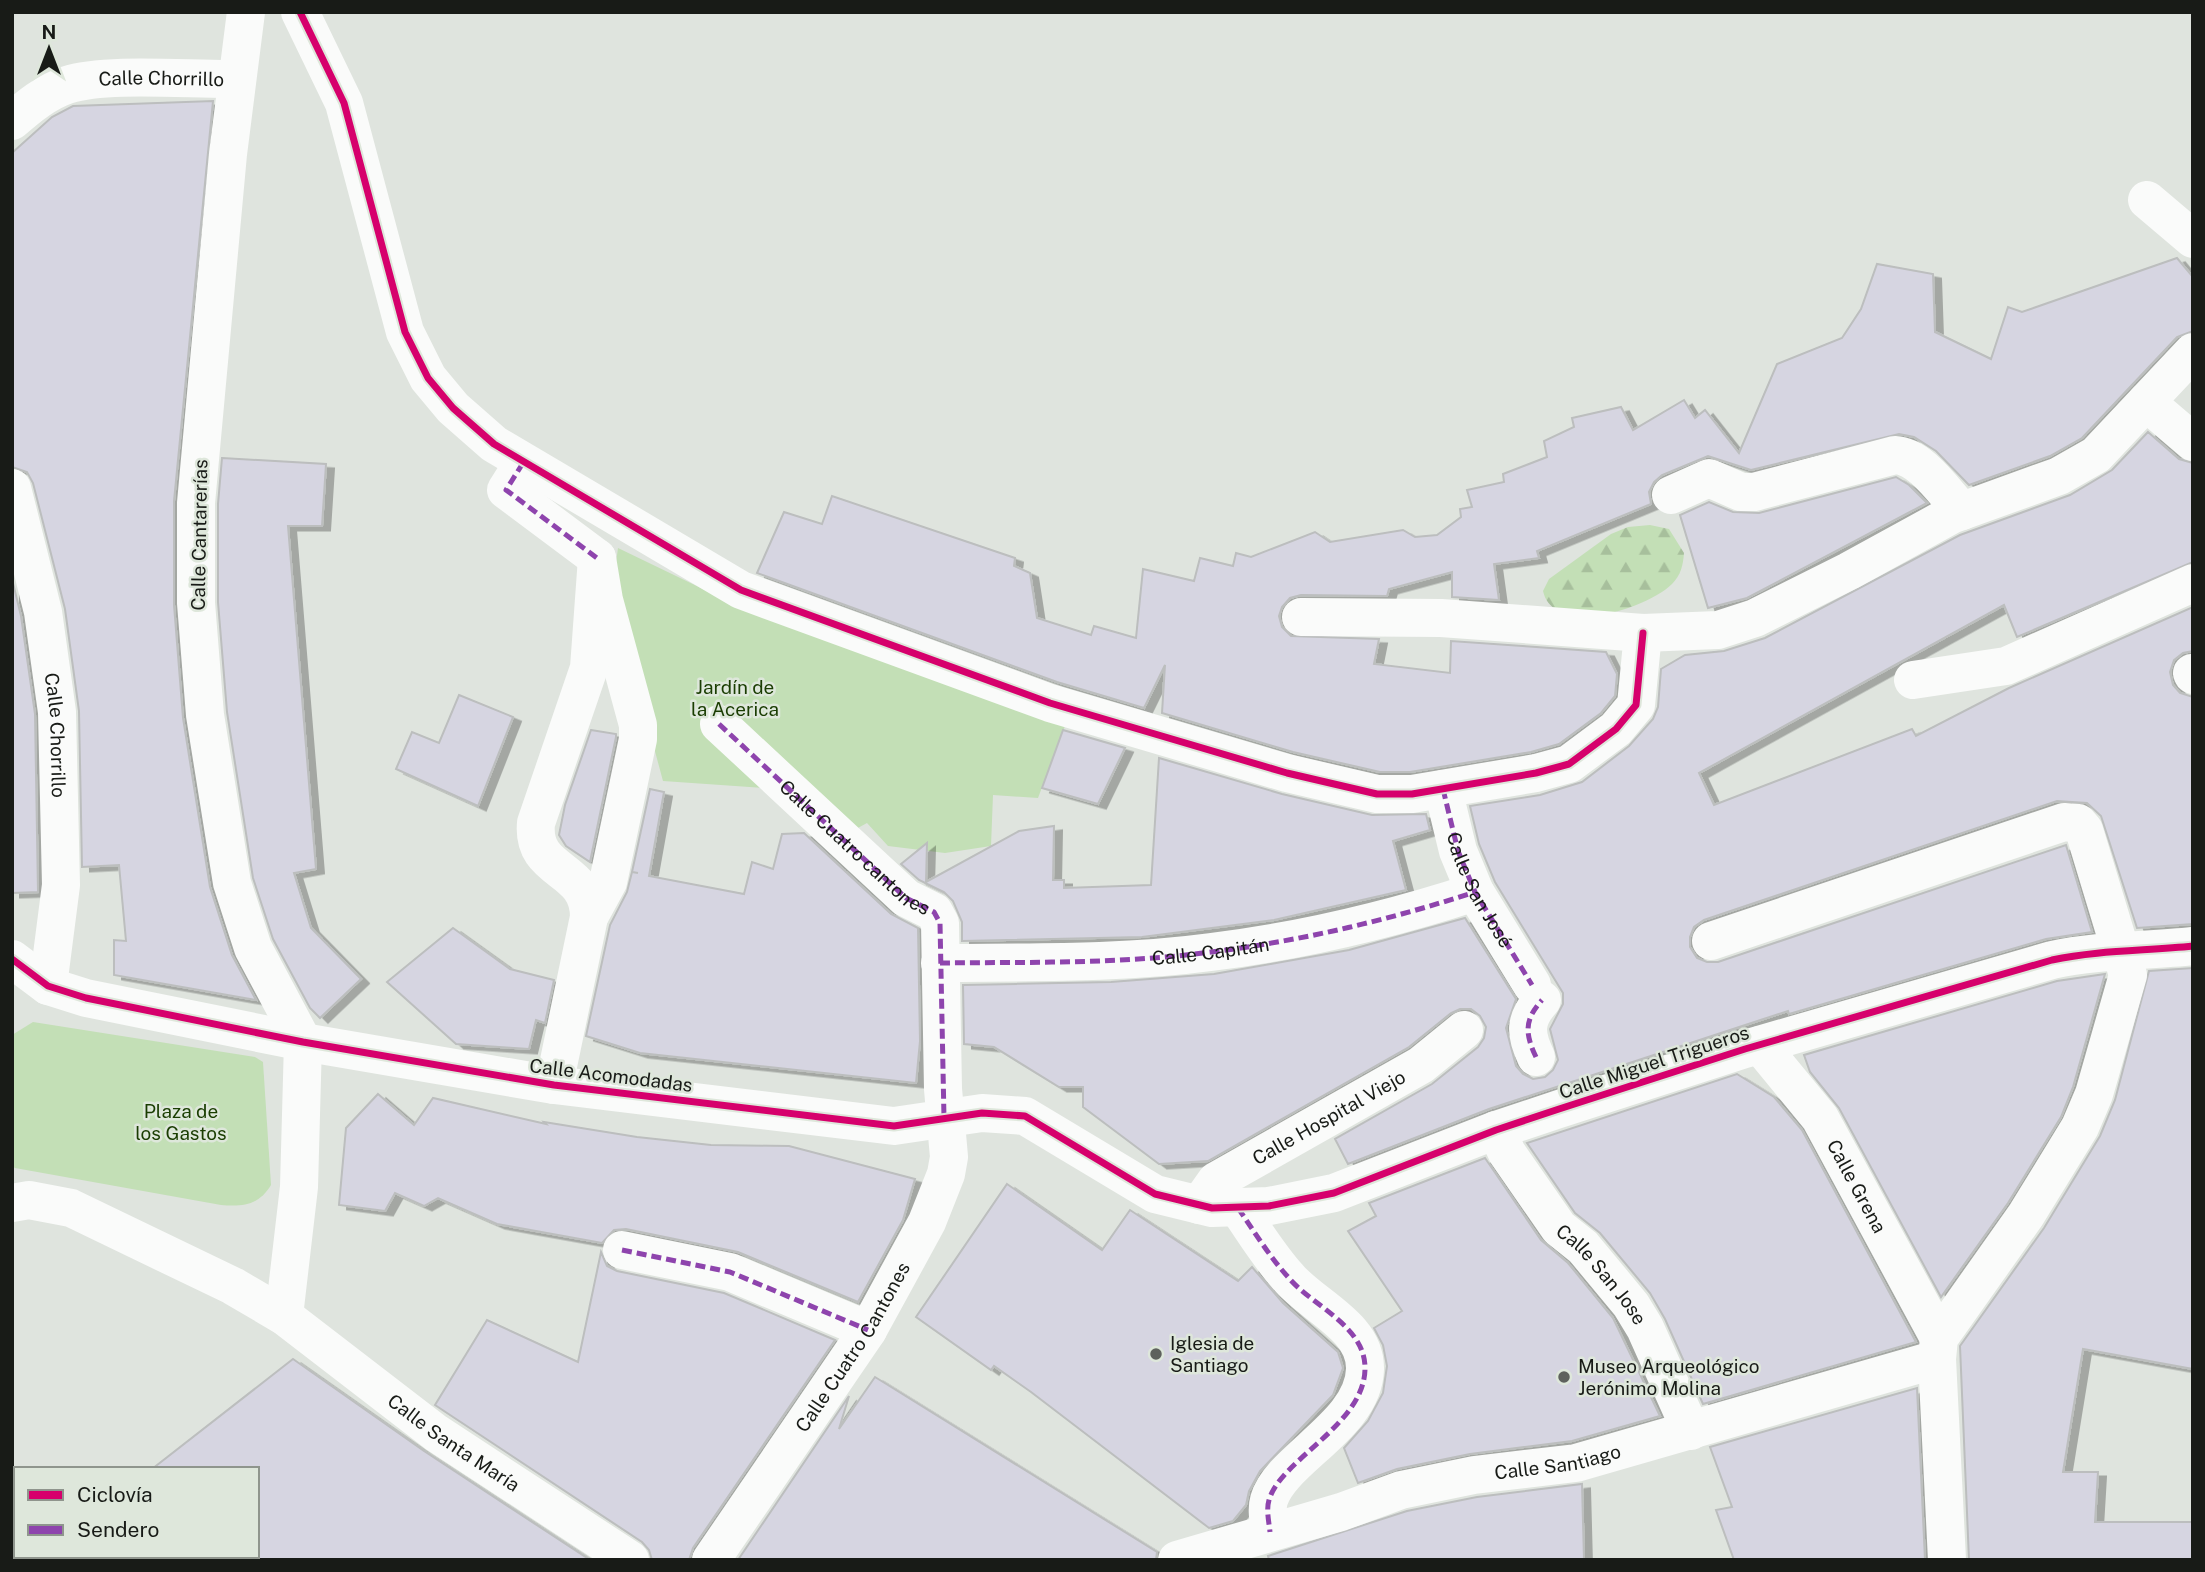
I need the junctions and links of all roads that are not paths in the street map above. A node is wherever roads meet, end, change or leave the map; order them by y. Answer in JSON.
{"nodes":[{"id":1,"x":246,"y":12,"type":"edge"},
{"id":2,"x":300,"y":12,"type":"edge"},
{"id":3,"x":236,"y":79,"type":"junction"},
{"id":4,"x":12,"y":121,"type":"edge"},
{"id":5,"x":2147,"y":200,"type":"dead end"},
{"id":6,"x":2193,"y":239,"type":"edge"},
{"id":7,"x":2193,"y":352,"type":"edge"},
{"id":8,"x":2146,"y":402,"type":"junction"},
{"id":9,"x":2193,"y":442,"type":"edge"},
{"id":10,"x":523,"y":463,"type":"junction"},
{"id":11,"x":12,"y":488,"type":"edge"},
{"id":12,"x":1671,"y":495,"type":"dead end"},
{"id":13,"x":1962,"y":511,"type":"junction"},
{"id":14,"x":597,"y":558,"type":"junction"},
{"id":15,"x":2193,"y":583,"type":"edge"},
{"id":16,"x":1301,"y":617,"type":"dead end"},
{"id":17,"x":1643,"y":633,"type":"junction"},
{"id":18,"x":1913,"y":680,"type":"dead end"},
{"id":19,"x":719,"y":724,"type":"dead end"},
{"id":20,"x":1443,"y":789,"type":"junction"},
{"id":21,"x":1475,"y":892,"type":"junction"},
{"id":22,"x":589,"y":917,"type":"junction"},
{"id":23,"x":1712,"y":941,"type":"dead end"},
{"id":24,"x":2193,"y":946,"type":"edge"},
{"id":25,"x":2123,"y":954,"type":"junction"},
{"id":26,"x":12,"y":959,"type":"edge"},
{"id":27,"x":940,"y":963,"type":"junction"},
{"id":28,"x":48,"y":986,"type":"junction"},
{"id":29,"x":1464,"y":1030,"type":"dead end"},
{"id":30,"x":303,"y":1042,"type":"junction"},
{"id":31,"x":1760,"y":1045,"type":"junction"},
{"id":32,"x":1536,"y":1057,"type":"dead end"},
{"id":33,"x":554,"y":1085,"type":"junction"},
{"id":34,"x":944,"y":1118,"type":"junction"},
{"id":35,"x":1496,"y":1130,"type":"junction"},
{"id":36,"x":12,"y":1203,"type":"edge"},
{"id":37,"x":1199,"y":1205,"type":"junction"},
{"id":38,"x":1238,"y":1208,"type":"junction"},
{"id":39,"x":622,"y":1250,"type":"dead end"},
{"id":40,"x":284,"y":1316,"type":"junction"},
{"id":41,"x":868,"y":1330,"type":"junction"},
{"id":42,"x":1938,"y":1349,"type":"junction"},
{"id":43,"x":1691,"y":1431,"type":"junction"},
{"id":44,"x":1270,"y":1532,"type":"junction"},
{"id":45,"x":630,"y":1560,"type":"edge"},
{"id":46,"x":711,"y":1560,"type":"edge"},
{"id":47,"x":1177,"y":1560,"type":"edge"},
{"id":48,"x":1947,"y":1560,"type":"edge"}],
"edges":[{"from":1,"to":3,"type":"street","name":"Calle Cantarerías"},
{"from":2,"to":10,"type":"street"},
{"from":3,"to":4,"type":"street","name":"Calle Chorrillo"},
{"from":3,"to":30,"type":"street","name":"Calle Cantarerías"},
{"from":5,"to":6,"type":"street"},
{"from":7,"to":8,"type":"street"},
{"from":8,"to":9,"type":"street"},
{"from":8,"to":13,"type":"street"},
{"from":10,"to":14,"type":"street"},
{"from":10,"to":20,"type":"street"},
{"from":11,"to":28,"type":"street","name":"Calle Chorrillo"},
{"from":12,"to":13,"type":"street"},
{"from":13,"to":17,"type":"street"},
{"from":14,"to":22,"type":"street","name":"Calle Acomodadas"},
{"from":14,"to":22,"type":"street","name":"Calle Acomodadas"},
{"from":15,"to":18,"type":"street"},
{"from":16,"to":17,"type":"street"},
{"from":17,"to":20,"type":"street"},
{"from":19,"to":27,"type":"street","name":"Calle Cuatro cantones"},
{"from":20,"to":21,"type":"street","name":"Calle San José"},
{"from":21,"to":27,"type":"street","name":"Calle Capitán"},
{"from":21,"to":32,"type":"street","name":"Calle San José"},
{"from":22,"to":33,"type":"street","name":"Calle Acomodadas"},
{"from":23,"to":25,"type":"street"},
{"from":24,"to":25,"type":"street","name":"Calle Miguel Trigueros"},
{"from":25,"to":31,"type":"street","name":"Calle Miguel Trigueros"},
{"from":25,"to":42,"type":"street"},
{"from":26,"to":28,"type":"street","name":"Calle Acomodadas"},
{"from":27,"to":34,"type":"street","name":"Calle Cuatro cantones"},
{"from":28,"to":30,"type":"street","name":"Calle Acomodadas"},
{"from":29,"to":37,"type":"street","name":"Calle Hospital Viejo"},
{"from":30,"to":33,"type":"street","name":"Calle Acomodadas"},
{"from":30,"to":40,"type":"street"},
{"from":31,"to":35,"type":"street","name":"Calle Miguel Trigueros"},
{"from":31,"to":42,"type":"street","name":"Calle Grena"},
{"from":33,"to":34,"type":"street","name":"Calle Acomodadas"},
{"from":34,"to":37,"type":"street","name":"Calle Acomodadas"},
{"from":34,"to":41,"type":"street","name":"Calle Cuatro Cantones"},
{"from":35,"to":38,"type":"street","name":"Calle Miguel Trigueros"},
{"from":35,"to":43,"type":"street","name":"Calle San Jose"},
{"from":36,"to":40,"type":"street","name":"Calle Santa María"},
{"from":37,"to":38,"type":"street","name":"Calle Miguel Trigueros"},
{"from":38,"to":44,"type":"street"},
{"from":39,"to":41,"type":"street"},
{"from":40,"to":45,"type":"street","name":"Calle Santa María"},
{"from":41,"to":46,"type":"street","name":"Calle Cuatro Cantones"},
{"from":42,"to":43,"type":"street","name":"Calle Santiago"},
{"from":42,"to":48,"type":"street"},
{"from":43,"to":44,"type":"street","name":"Calle Santiago"},
{"from":44,"to":47,"type":"street","name":"Calle Santiago"}]}
